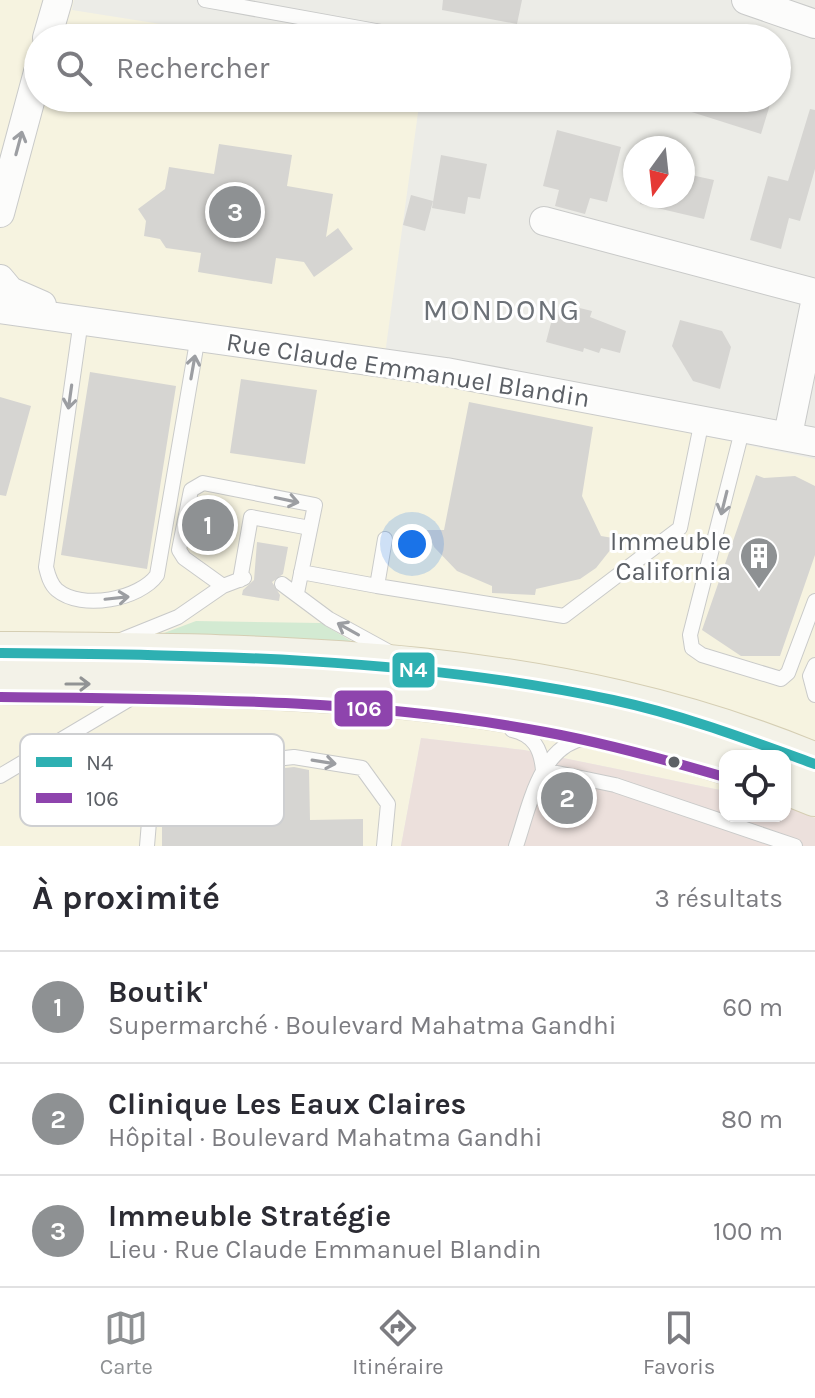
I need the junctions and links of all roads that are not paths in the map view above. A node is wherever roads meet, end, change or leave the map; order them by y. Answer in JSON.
{"nodes":[{"id":1,"x":58,"y":0,"type":"edge"},
{"id":2,"x":205,"y":0,"type":"edge"},
{"id":3,"x":746,"y":0,"type":"edge"},
{"id":4,"x":51,"y":24,"type":"edge"},
{"id":5,"x":337,"y":24,"type":"edge"},
{"id":6,"x":815,"y":24,"type":"edge"},
{"id":7,"x":27,"y":112,"type":"edge"},
{"id":8,"x":0,"y":213,"type":"edge"},
{"id":9,"x":544,"y":221,"type":"dead end"},
{"id":10,"x":0,"y":279,"type":"edge"},
{"id":11,"x":815,"y":293,"type":"edge"},
{"id":12,"x":815,"y":303,"type":"edge"},
{"id":13,"x":0,"y":309,"type":"edge"},
{"id":14,"x":81,"y":320,"type":"junction"},
{"id":15,"x":198,"y":336,"type":"junction"},
{"id":16,"x":702,"y":420,"type":"junction"},
{"id":17,"x":743,"y":427,"type":"junction"},
{"id":18,"x":802,"y":438,"type":"edge"},
{"id":19,"x":256,"y":493,"type":"junction"},
{"id":20,"x":251,"y":517,"type":"junction"},
{"id":21,"x":310,"y":528,"type":"junction"},
{"id":22,"x":385,"y":539,"type":"dead end"},
{"id":23,"x":301,"y":572,"type":"junction"},
{"id":24,"x":282,"y":584,"type":"dead end"},
{"id":25,"x":223,"y":586,"type":"junction"},
{"id":26,"x":377,"y":586,"type":"junction"},
{"id":27,"x":297,"y":593,"type":"junction"},
{"id":28,"x":815,"y":601,"type":"edge"},
{"id":29,"x":0,"y":653,"type":"edge"},
{"id":30,"x":84,"y":654,"type":"junction"},
{"id":31,"x":815,"y":665,"type":"edge"},
{"id":32,"x":416,"y":667,"type":"junction"},
{"id":33,"x":0,"y":683,"type":"edge"},
{"id":34,"x":169,"y":684,"type":"junction"},
{"id":35,"x":328,"y":691,"type":"junction"},
{"id":36,"x":815,"y":695,"type":"edge"},
{"id":37,"x":68,"y":734,"type":"edge"},
{"id":38,"x":284,"y":758,"type":"edge"},
{"id":39,"x":713,"y":759,"type":"edge"},
{"id":40,"x":815,"y":764,"type":"edge"},
{"id":41,"x":20,"y":767,"type":"edge"},
{"id":42,"x":543,"y":770,"type":"junction"},
{"id":43,"x":0,"y":776,"type":"edge"},
{"id":44,"x":791,"y":785,"type":"edge"},
{"id":45,"x":815,"y":795,"type":"edge"},
{"id":46,"x":149,"y":826,"type":"edge"},
{"id":47,"x":147,"y":846,"type":"edge"},
{"id":48,"x":384,"y":846,"type":"edge"},
{"id":49,"x":516,"y":846,"type":"edge"},
{"id":50,"x":795,"y":846,"type":"edge"}],
"edges":[{"from":1,"to":4,"type":"street"},
{"from":2,"to":5,"type":"lane"},
{"from":3,"to":6,"type":"street"},
{"from":8,"to":7,"type":"street","one_way":true},
{"from":9,"to":11,"type":"street"},
{"from":10,"to":14,"type":"street"},
{"from":12,"to":18,"type":"street"},
{"from":13,"to":14,"type":"street","name":"Rue Claude Emmanuel Blandin"},
{"from":14,"to":15,"type":"street","name":"Rue Claude Emmanuel Blandin"},
{"from":14,"to":15,"type":"lane","one_way":true},
{"from":15,"to":16,"type":"street","name":"Rue Claude Emmanuel Blandin"},
{"from":16,"to":17,"type":"street","name":"Rue Claude Emmanuel Blandin"},
{"from":16,"to":26,"type":"lane"},
{"from":17,"to":18,"type":"street","name":"Rue Claude Emmanuel Blandin"},
{"from":17,"to":28,"type":"lane","one_way":true},
{"from":19,"to":20,"type":"lane"},
{"from":19,"to":21,"type":"lane","one_way":true},
{"from":19,"to":25,"type":"lane"},
{"from":20,"to":21,"type":"lane"},
{"from":20,"to":25,"type":"lane"},
{"from":21,"to":23,"type":"lane"},
{"from":22,"to":26,"type":"lane"},
{"from":23,"to":26,"type":"lane"},
{"from":23,"to":27,"type":"lane"},
{"from":24,"to":27,"type":"lane"},
{"from":25,"to":30,"type":"lane"},
{"from":32,"to":27,"type":"lane","one_way":true},
{"from":29,"to":30,"type":"main road"},
{"from":30,"to":32,"type":"main road"},
{"from":31,"to":36,"type":"lane"},
{"from":32,"to":40,"type":"main road"},
{"from":33,"to":34,"type":"main road","one_way":true},
{"from":34,"to":35,"type":"main road"},
{"from":34,"to":37,"type":"lane"},
{"from":35,"to":39,"type":"main road"},
{"from":35,"to":42,"type":"lane"},
{"from":38,"to":48,"type":"lane","one_way":true},
{"from":39,"to":42,"type":"lane"},
{"from":41,"to":43,"type":"lane"},
{"from":42,"to":49,"type":"lane"},
{"from":42,"to":50,"type":"lane"},
{"from":44,"to":45,"type":"main road"},
{"from":47,"to":46,"type":"lane","one_way":true}]}
